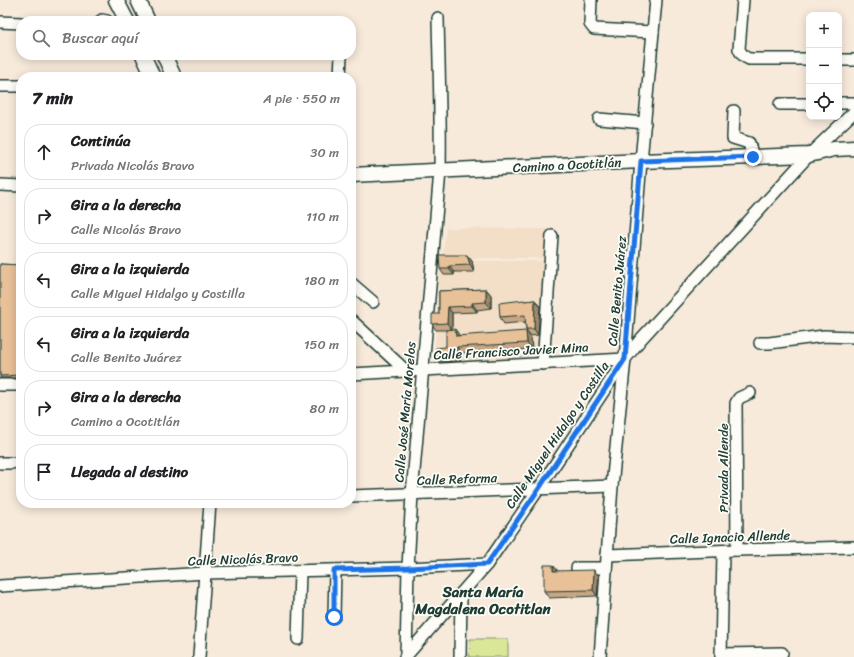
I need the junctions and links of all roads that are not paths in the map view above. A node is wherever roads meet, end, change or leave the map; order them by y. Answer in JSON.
{"nodes":[{"id":1,"x":116,"y":0,"type":"edge"},
{"id":2,"x":138,"y":0,"type":"edge"},
{"id":3,"x":591,"y":0,"type":"edge"},
{"id":4,"x":656,"y":0,"type":"edge"},
{"id":5,"x":743,"y":0,"type":"edge"},
{"id":6,"x":125,"y":16,"type":"edge"},
{"id":7,"x":146,"y":16,"type":"edge"},
{"id":8,"x":438,"y":18,"type":"dead end"},
{"id":9,"x":0,"y":22,"type":"edge"},
{"id":10,"x":16,"y":23,"type":"edge"},
{"id":11,"x":653,"y":32,"type":"junction"},
{"id":12,"x":806,"y":59,"type":"edge"},
{"id":13,"x":145,"y":60,"type":"edge"},
{"id":14,"x":166,"y":60,"type":"edge"},
{"id":15,"x":341,"y":60,"type":"edge"},
{"id":16,"x":842,"y":60,"type":"edge"},
{"id":17,"x":854,"y":60,"type":"edge"},
{"id":18,"x":151,"y":72,"type":"edge"},
{"id":19,"x":172,"y":72,"type":"edge"},
{"id":20,"x":340,"y":72,"type":"edge"},
{"id":21,"x":0,"y":86,"type":"edge"},
{"id":22,"x":16,"y":86,"type":"edge"},
{"id":23,"x":842,"y":103,"type":"edge"},
{"id":24,"x":854,"y":103,"type":"edge"},
{"id":25,"x":780,"y":104,"type":"dead end"},
{"id":26,"x":806,"y":104,"type":"edge"},
{"id":27,"x":734,"y":111,"type":"dead end"},
{"id":28,"x":854,"y":112,"type":"edge"},
{"id":29,"x":599,"y":119,"type":"dead end"},
{"id":30,"x":645,"y":123,"type":"junction"},
{"id":31,"x":849,"y":123,"type":"edge"},
{"id":32,"x":854,"y":148,"type":"edge"},
{"id":33,"x":809,"y":155,"type":"junction"},
{"id":34,"x":753,"y":157,"type":"junction"},
{"id":35,"x":641,"y":161,"type":"junction"},
{"id":36,"x":440,"y":171,"type":"junction"},
{"id":37,"x":356,"y":175,"type":"edge"},
{"id":38,"x":0,"y":185,"type":"edge"},
{"id":39,"x":16,"y":186,"type":"edge"},
{"id":40,"x":552,"y":236,"type":"dead end"},
{"id":41,"x":356,"y":287,"type":"edge"},
{"id":42,"x":373,"y":302,"type":"dead end"},
{"id":43,"x":356,"y":325,"type":"edge"},
{"id":44,"x":854,"y":336,"type":"edge"},
{"id":45,"x":760,"y":343,"type":"dead end"},
{"id":46,"x":625,"y":359,"type":"junction"},
{"id":47,"x":543,"y":364,"type":"junction"},
{"id":48,"x":423,"y":370,"type":"junction"},
{"id":49,"x":406,"y":372,"type":"junction"},
{"id":50,"x":356,"y":374,"type":"edge"},
{"id":51,"x":0,"y":385,"type":"edge"},
{"id":52,"x":16,"y":385,"type":"edge"},
{"id":53,"x":750,"y":392,"type":"dead end"},
{"id":54,"x":0,"y":463,"type":"edge"},
{"id":55,"x":12,"y":463,"type":"dead end"},
{"id":56,"x":612,"y":486,"type":"junction"},
{"id":57,"x":538,"y":490,"type":"junction"},
{"id":58,"x":412,"y":494,"type":"junction"},
{"id":59,"x":356,"y":496,"type":"edge"},
{"id":60,"x":210,"y":508,"type":"edge"},
{"id":61,"x":854,"y":547,"type":"edge"},
{"id":62,"x":737,"y":550,"type":"junction"},
{"id":63,"x":723,"y":551,"type":"junction"},
{"id":64,"x":607,"y":555,"type":"junction"},
{"id":65,"x":487,"y":564,"type":"junction"},
{"id":66,"x":408,"y":568,"type":"junction"},
{"id":67,"x":578,"y":568,"type":"dead end"},
{"id":68,"x":606,"y":568,"type":"junction"},
{"id":69,"x":334,"y":570,"type":"junction"},
{"id":70,"x":300,"y":571,"type":"junction"},
{"id":71,"x":205,"y":573,"type":"junction"},
{"id":72,"x":0,"y":586,"type":"edge"},
{"id":73,"x":461,"y":595,"type":"junction"},
{"id":74,"x":334,"y":617,"type":"dead end"},
{"id":75,"x":298,"y":639,"type":"dead end"},
{"id":76,"x":782,"y":653,"type":"dead end"},
{"id":77,"x":721,"y":656,"type":"edge"},
{"id":78,"x":199,"y":657,"type":"edge"},
{"id":79,"x":406,"y":657,"type":"edge"},
{"id":80,"x":460,"y":657,"type":"edge"},
{"id":81,"x":600,"y":657,"type":"edge"}],
"edges":[{"from":1,"to":6,"type":"main road"},
{"from":2,"to":7,"type":"main road"},
{"from":3,"to":11,"type":"street"},
{"from":4,"to":11,"type":"street","name":"Calle Benito Juárez"},
{"from":5,"to":12,"type":"street"},
{"from":8,"to":36,"type":"street","name":"Calle José María Morelos"},
{"from":9,"to":10,"type":"street"},
{"from":11,"to":30,"type":"street","name":"Calle Benito Juárez"},
{"from":13,"to":18,"type":"main road"},
{"from":14,"to":19,"type":"main road"},
{"from":15,"to":20,"type":"street"},
{"from":16,"to":17,"type":"street"},
{"from":21,"to":22,"type":"street"},
{"from":23,"to":24,"type":"street"},
{"from":25,"to":26,"type":"street"},
{"from":27,"to":34,"type":"street"},
{"from":28,"to":31,"type":"street","name":"Calle Miguel Hidalgo y Costilla"},
{"from":29,"to":30,"type":"street"},
{"from":30,"to":35,"type":"street","name":"Calle Benito Juárez"},
{"from":31,"to":33,"type":"street","name":"Calle Miguel Hidalgo y Costilla"},
{"from":32,"to":33,"type":"main road","name":"Camino a Ocotitlán"},
{"from":33,"to":34,"type":"main road","name":"Camino a Ocotitlán"},
{"from":33,"to":46,"type":"street","name":"Calle Miguel Hidalgo y Costilla"},
{"from":34,"to":35,"type":"main road","name":"Camino a Ocotitlán"},
{"from":35,"to":36,"type":"main road","name":"Camino a Ocotitlán"},
{"from":35,"to":46,"type":"street","name":"Calle Benito Juárez"},
{"from":36,"to":37,"type":"main road","name":"Camino a Ocotitlán"},
{"from":36,"to":48,"type":"street","name":"Calle José María Morelos"},
{"from":38,"to":39,"type":"street"},
{"from":40,"to":47,"type":"street"},
{"from":41,"to":42,"type":"street"},
{"from":43,"to":49,"type":"street"},
{"from":44,"to":45,"type":"street"},
{"from":46,"to":47,"type":"street","name":"Calle Francisco Javier Mina"},
{"from":46,"to":56,"type":"street","name":"Calle Benito Juárez"},
{"from":46,"to":57,"type":"street","name":"Calle Miguel Hidalgo y Costilla"},
{"from":47,"to":48,"type":"street","name":"Calle Francisco Javier Mina"},
{"from":48,"to":49,"type":"street","name":"Calle Francisco Javier Mina"},
{"from":48,"to":58,"type":"street","name":"Calle José María Morelos"},
{"from":49,"to":50,"type":"street","name":"Calle Francisco Javier Mina"},
{"from":51,"to":52,"type":"street"},
{"from":53,"to":62,"type":"street","name":"Privada Allende"},
{"from":54,"to":55,"type":"street"},
{"from":56,"to":57,"type":"street","name":"Calle Reforma"},
{"from":56,"to":64,"type":"street","name":"Calle Benito Juárez"},
{"from":57,"to":58,"type":"street","name":"Calle Reforma"},
{"from":57,"to":65,"type":"street","name":"Calle Miguel Hidalgo y Costilla"},
{"from":58,"to":59,"type":"street","name":"Calle Reforma"},
{"from":58,"to":66,"type":"street","name":"Calle José María Morelos"},
{"from":60,"to":71,"type":"street"},
{"from":61,"to":62,"type":"street","name":"Calle Ignacio Allende"},
{"from":62,"to":63,"type":"street","name":"Calle Ignacio Allende"},
{"from":63,"to":64,"type":"street","name":"Calle Ignacio Allende"},
{"from":63,"to":77,"type":"street"},
{"from":64,"to":68,"type":"street","name":"Calle Benito Juárez"},
{"from":65,"to":66,"type":"street","name":"Calle Nicolás Bravo"},
{"from":65,"to":73,"type":"street","name":"Calle Miguel Hidalgo y Costilla"},
{"from":66,"to":69,"type":"street","name":"Calle Nicolás Bravo"},
{"from":66,"to":79,"type":"street","name":"Calle José María Morelos"},
{"from":67,"to":68,"type":"street"},
{"from":68,"to":81,"type":"street","name":"Calle Benito Juárez"},
{"from":69,"to":70,"type":"street","name":"Calle Nicolás Bravo"},
{"from":69,"to":74,"type":"street"},
{"from":70,"to":71,"type":"street","name":"Calle Nicolás Bravo"},
{"from":70,"to":75,"type":"street"},
{"from":71,"to":72,"type":"street","name":"Calle Nicolás Bravo"},
{"from":71,"to":78,"type":"street"},
{"from":73,"to":79,"type":"street","name":"Calle Miguel Hidalgo y Costilla"},
{"from":73,"to":80,"type":"street"},
{"from":76,"to":77,"type":"street"}]}
